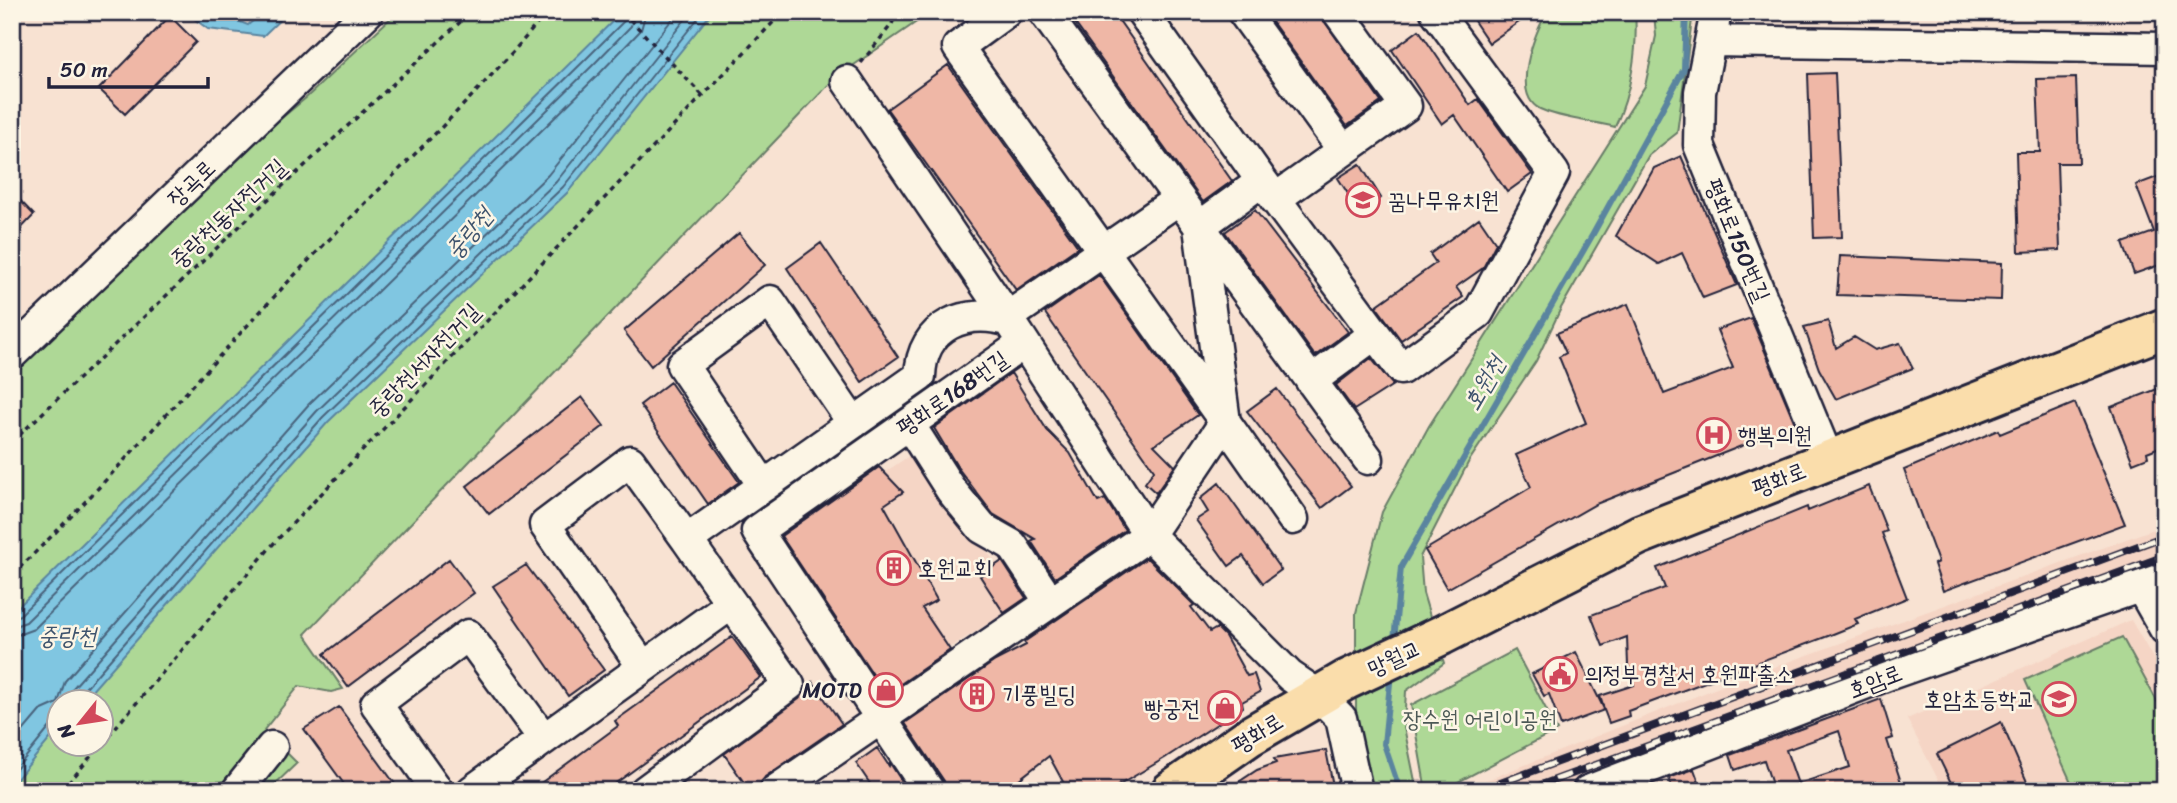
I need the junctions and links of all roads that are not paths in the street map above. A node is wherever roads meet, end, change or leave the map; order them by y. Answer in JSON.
{"nodes":[{"id":1,"x":368,"y":12,"type":"edge"},
{"id":2,"x":1006,"y":12,"type":"edge"},
{"id":3,"x":1044,"y":12,"type":"edge"},
{"id":4,"x":1142,"y":12,"type":"edge"},
{"id":5,"x":1243,"y":12,"type":"edge"},
{"id":6,"x":1338,"y":12,"type":"edge"},
{"id":7,"x":1436,"y":12,"type":"edge"},
{"id":8,"x":1716,"y":12,"type":"edge"},
{"id":9,"x":1712,"y":41,"type":"junction"},
{"id":10,"x":2165,"y":48,"type":"edge"},
{"id":11,"x":847,"y":81,"type":"road end"},
{"id":12,"x":1343,"y":150,"type":"junction"},
{"id":13,"x":1269,"y":190,"type":"junction"},
{"id":14,"x":1179,"y":199,"type":"junction"},
{"id":15,"x":1199,"y":227,"type":"junction"},
{"id":16,"x":1104,"y":250,"type":"junction"},
{"id":17,"x":1014,"y":327,"type":"junction"},
{"id":18,"x":2165,"y":328,"type":"edge"},
{"id":19,"x":1375,"y":334,"type":"junction"},
{"id":20,"x":12,"y":354,"type":"edge"},
{"id":21,"x":1311,"y":381,"type":"junction"},
{"id":22,"x":1225,"y":422,"type":"junction"},
{"id":23,"x":853,"y":423,"type":"junction"},
{"id":24,"x":909,"y":424,"type":"junction"},
{"id":25,"x":1368,"y":459,"type":"dead end"},
{"id":26,"x":1828,"y":459,"type":"junction"},
{"id":27,"x":764,"y":486,"type":"junction"},
{"id":28,"x":1293,"y":519,"type":"dead end"},
{"id":29,"x":1149,"y":535,"type":"junction"},
{"id":30,"x":687,"y":540,"type":"junction"},
{"id":31,"x":2153,"y":582,"type":"edge"},
{"id":32,"x":1050,"y":602,"type":"junction"},
{"id":33,"x":731,"y":604,"type":"junction"},
{"id":34,"x":2165,"y":629,"type":"edge"},
{"id":35,"x":1442,"y":635,"type":"joint"},
{"id":36,"x":643,"y":667,"type":"junction"},
{"id":37,"x":1332,"y":687,"type":"junction"},
{"id":38,"x":881,"y":718,"type":"junction"},
{"id":39,"x":544,"y":739,"type":"junction"},
{"id":40,"x":272,"y":747,"type":"dead end"},
{"id":41,"x":237,"y":791,"type":"edge"},
{"id":42,"x":439,"y":791,"type":"edge"},
{"id":43,"x":472,"y":791,"type":"edge"},
{"id":44,"x":645,"y":791,"type":"edge"},
{"id":45,"x":775,"y":791,"type":"edge"},
{"id":46,"x":929,"y":791,"type":"edge"},
{"id":47,"x":1171,"y":791,"type":"edge"},
{"id":48,"x":1357,"y":791,"type":"edge"},
{"id":49,"x":1588,"y":791,"type":"edge"}],
"edges":[{"from":1,"to":20,"type":"street","name":"장곡로"},
{"from":2,"to":16,"type":"street"},
{"from":3,"to":14,"type":"street"},
{"from":4,"to":13,"type":"street"},
{"from":5,"to":12,"type":"street"},
{"from":6,"to":12,"type":"street"},
{"from":7,"to":19,"type":"street"},
{"from":8,"to":9,"type":"street","name":"평화로150번길"},
{"from":9,"to":10,"type":"street"},
{"from":9,"to":26,"type":"street","name":"평화로150번길"},
{"from":11,"to":17,"type":"street"},
{"from":12,"to":13,"type":"street"},
{"from":13,"to":15,"type":"street"},
{"from":13,"to":19,"type":"street"},
{"from":14,"to":15,"type":"street"},
{"from":14,"to":16,"type":"street"},
{"from":15,"to":21,"type":"street"},
{"from":15,"to":22,"type":"street"},
{"from":16,"to":17,"type":"street"},
{"from":16,"to":22,"type":"street"},
{"from":17,"to":23,"type":"street"},
{"from":17,"to":24,"type":"street","name":"평화로168번길"},
{"from":17,"to":29,"type":"street","name":"평화로168번길"},
{"from":18,"to":26,"type":"main road","name":"평화로"},
{"from":19,"to":21,"type":"street"},
{"from":21,"to":25,"type":"street"},
{"from":22,"to":28,"type":"street"},
{"from":22,"to":29,"type":"street"},
{"from":23,"to":27,"type":"street"},
{"from":23,"to":27,"type":"street"},
{"from":24,"to":32,"type":"street"},
{"from":24,"to":38,"type":"street","name":"평화로168번길"},
{"from":26,"to":35,"type":"main road","name":"평화로"},
{"from":27,"to":30,"type":"street"},
{"from":29,"to":32,"type":"street"},
{"from":29,"to":37,"type":"street","name":"평화로168번길"},
{"from":30,"to":33,"type":"street"},
{"from":30,"to":36,"type":"street"},
{"from":31,"to":34,"type":"street"},
{"from":31,"to":49,"type":"street","name":"호암로"},
{"from":32,"to":38,"type":"street"},
{"from":33,"to":36,"type":"street"},
{"from":33,"to":44,"type":"street"},
{"from":35,"to":37,"type":"main road","name":"망월교"},
{"from":36,"to":39,"type":"street"},
{"from":37,"to":47,"type":"main road","name":"평화로"},
{"from":37,"to":48,"type":"street","name":"평화로168번길"},
{"from":38,"to":45,"type":"street"},
{"from":38,"to":46,"type":"street","name":"평화로168번길"},
{"from":39,"to":42,"type":"street"},
{"from":39,"to":43,"type":"street"},
{"from":40,"to":41,"type":"street"}]}
